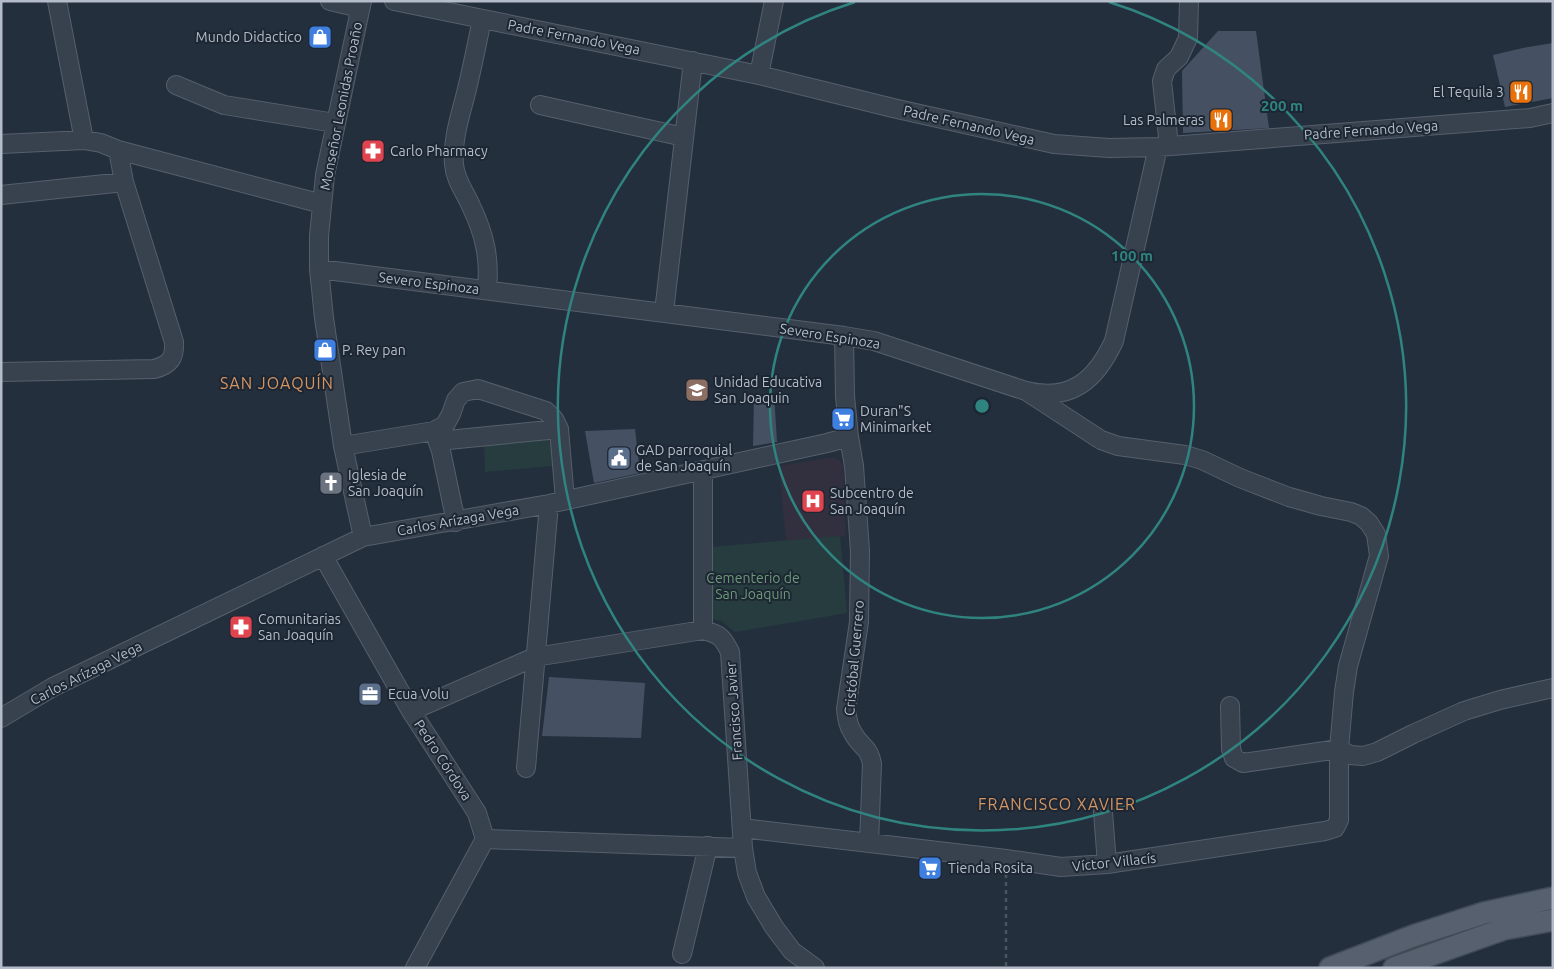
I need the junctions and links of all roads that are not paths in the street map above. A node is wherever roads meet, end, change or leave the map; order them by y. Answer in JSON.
{"nodes":[{"id":1,"x":57,"y":1,"type":"edge"},
{"id":2,"x":330,"y":1,"type":"edge"},
{"id":3,"x":394,"y":1,"type":"edge"},
{"id":4,"x":774,"y":1,"type":"edge"},
{"id":5,"x":1189,"y":1,"type":"edge"},
{"id":6,"x":361,"y":5,"type":"edge"},
{"id":7,"x":482,"y":19,"type":"junction"},
{"id":8,"x":693,"y":61,"type":"junction"},
{"id":9,"x":759,"y":75,"type":"junction"},
{"id":10,"x":176,"y":85,"type":"dead end"},
{"id":11,"x":540,"y":105,"type":"dead end"},
{"id":12,"x":1553,"y":114,"type":"edge"},
{"id":13,"x":335,"y":123,"type":"junction"},
{"id":14,"x":684,"y":137,"type":"junction"},
{"id":15,"x":84,"y":140,"type":"junction"},
{"id":16,"x":1,"y":144,"type":"edge"},
{"id":17,"x":1164,"y":146,"type":"junction"},
{"id":18,"x":118,"y":150,"type":"junction"},
{"id":19,"x":124,"y":182,"type":"junction"},
{"id":20,"x":1,"y":195,"type":"edge"},
{"id":21,"x":322,"y":204,"type":"junction"},
{"id":22,"x":319,"y":269,"type":"junction"},
{"id":23,"x":487,"y":290,"type":"junction"},
{"id":24,"x":664,"y":312,"type":"junction"},
{"id":25,"x":844,"y":336,"type":"junction"},
{"id":26,"x":1,"y":372,"type":"edge"},
{"id":27,"x":1026,"y":391,"type":"junction"},
{"id":28,"x":559,"y":430,"type":"junction"},
{"id":29,"x":436,"y":436,"type":"junction"},
{"id":30,"x":849,"y":437,"type":"junction"},
{"id":31,"x":343,"y":446,"type":"junction"},
{"id":32,"x":703,"y":470,"type":"junction"},
{"id":33,"x":557,"y":502,"type":"junction"},
{"id":34,"x":456,"y":522,"type":"junction"},
{"id":35,"x":363,"y":537,"type":"junction"},
{"id":36,"x":323,"y":556,"type":"junction"},
{"id":37,"x":703,"y":630,"type":"junction"},
{"id":38,"x":536,"y":657,"type":"junction"},
{"id":39,"x":1553,"y":688,"type":"edge"},
{"id":40,"x":1230,"y":706,"type":"dead end"},
{"id":41,"x":411,"y":711,"type":"junction"},
{"id":42,"x":1,"y":718,"type":"edge"},
{"id":43,"x":1339,"y":749,"type":"junction"},
{"id":44,"x":526,"y":768,"type":"dead end"},
{"id":45,"x":1103,"y":812,"type":"dead end"},
{"id":46,"x":742,"y":828,"type":"junction"},
{"id":47,"x":485,"y":839,"type":"junction"},
{"id":48,"x":869,"y":843,"type":"junction"},
{"id":49,"x":708,"y":846,"type":"junction"},
{"id":50,"x":743,"y":848,"type":"junction"},
{"id":51,"x":1108,"y":864,"type":"junction"},
{"id":52,"x":1553,"y":898,"type":"edge"},
{"id":53,"x":1553,"y":920,"type":"edge"},
{"id":54,"x":682,"y":954,"type":"dead end"},
{"id":55,"x":415,"y":968,"type":"edge"},
{"id":56,"x":815,"y":968,"type":"edge"},
{"id":57,"x":1330,"y":968,"type":"edge"},
{"id":58,"x":1394,"y":968,"type":"edge"}],
"edges":[{"from":1,"to":15,"type":"street"},
{"from":2,"to":6,"type":"street"},
{"from":3,"to":7,"type":"street","name":"Padre Fernando Vega"},
{"from":4,"to":9,"type":"street"},
{"from":5,"to":17,"type":"street","name":"Severo Espinoza"},
{"from":6,"to":13,"type":"street","name":"Monseñor Leonidas Proaño"},
{"from":7,"to":8,"type":"street","name":"Padre Fernando Vega"},
{"from":7,"to":23,"type":"street"},
{"from":8,"to":9,"type":"street","name":"Padre Fernando Vega"},
{"from":8,"to":14,"type":"street"},
{"from":9,"to":17,"type":"street","name":"Padre Fernando Vega"},
{"from":10,"to":13,"type":"street"},
{"from":11,"to":14,"type":"street"},
{"from":12,"to":17,"type":"street","name":"Padre Fernando Vega"},
{"from":13,"to":21,"type":"street","name":"Monseñor Leonidas Proaño"},
{"from":14,"to":24,"type":"street"},
{"from":15,"to":16,"type":"street"},
{"from":15,"to":18,"type":"street"},
{"from":17,"to":27,"type":"street","name":"Severo Espinoza"},
{"from":18,"to":19,"type":"street"},
{"from":18,"to":21,"type":"street"},
{"from":19,"to":20,"type":"street"},
{"from":19,"to":26,"type":"street"},
{"from":21,"to":22,"type":"street","name":"Monseñor Leonidas Proaño"},
{"from":22,"to":23,"type":"street","name":"Severo Espinoza"},
{"from":22,"to":31,"type":"street","name":"Monseñor Leonidas Proaño"},
{"from":23,"to":24,"type":"street","name":"Severo Espinoza"},
{"from":24,"to":25,"type":"street","name":"Severo Espinoza"},
{"from":25,"to":27,"type":"street","name":"Severo Espinoza"},
{"from":25,"to":30,"type":"street"},
{"from":27,"to":43,"type":"street"},
{"from":28,"to":29,"type":"street"},
{"from":28,"to":29,"type":"street"},
{"from":28,"to":33,"type":"street"},
{"from":29,"to":31,"type":"street"},
{"from":29,"to":34,"type":"street"},
{"from":30,"to":32,"type":"street","name":"Carlos Arízaga Vega"},
{"from":30,"to":48,"type":"street","name":"Cristóbal Guerrero"},
{"from":31,"to":35,"type":"street","name":"Monseñor Leonidas Proaño"},
{"from":32,"to":33,"type":"street","name":"Carlos Arízaga Vega"},
{"from":32,"to":37,"type":"street"},
{"from":33,"to":34,"type":"street","name":"Carlos Arízaga Vega"},
{"from":33,"to":38,"type":"street"},
{"from":34,"to":35,"type":"street","name":"Carlos Arízaga Vega"},
{"from":35,"to":36,"type":"street","name":"Carlos Arízaga Vega"},
{"from":36,"to":41,"type":"street","name":"Pedro Córdova"},
{"from":36,"to":42,"type":"street","name":"Carlos Arízaga Vega"},
{"from":37,"to":38,"type":"street"},
{"from":37,"to":46,"type":"street","name":"Francisco Javier"},
{"from":38,"to":41,"type":"street"},
{"from":38,"to":44,"type":"street"},
{"from":39,"to":43,"type":"street"},
{"from":40,"to":43,"type":"street"},
{"from":41,"to":47,"type":"street","name":"Pedro Córdova"},
{"from":43,"to":51,"type":"street","name":"Víctor Villacís"},
{"from":45,"to":51,"type":"street"},
{"from":46,"to":48,"type":"street","name":"Víctor Villacís"},
{"from":46,"to":50,"type":"street","name":"Francisco Javier"},
{"from":47,"to":49,"type":"street"},
{"from":47,"to":55,"type":"street"},
{"from":48,"to":51,"type":"street","name":"Víctor Villacís"},
{"from":49,"to":50,"type":"street"},
{"from":49,"to":54,"type":"street"},
{"from":50,"to":56,"type":"street","name":"Francisco Javier"},
{"from":52,"to":57,"type":"main road"},
{"from":53,"to":58,"type":"main road"}]}
